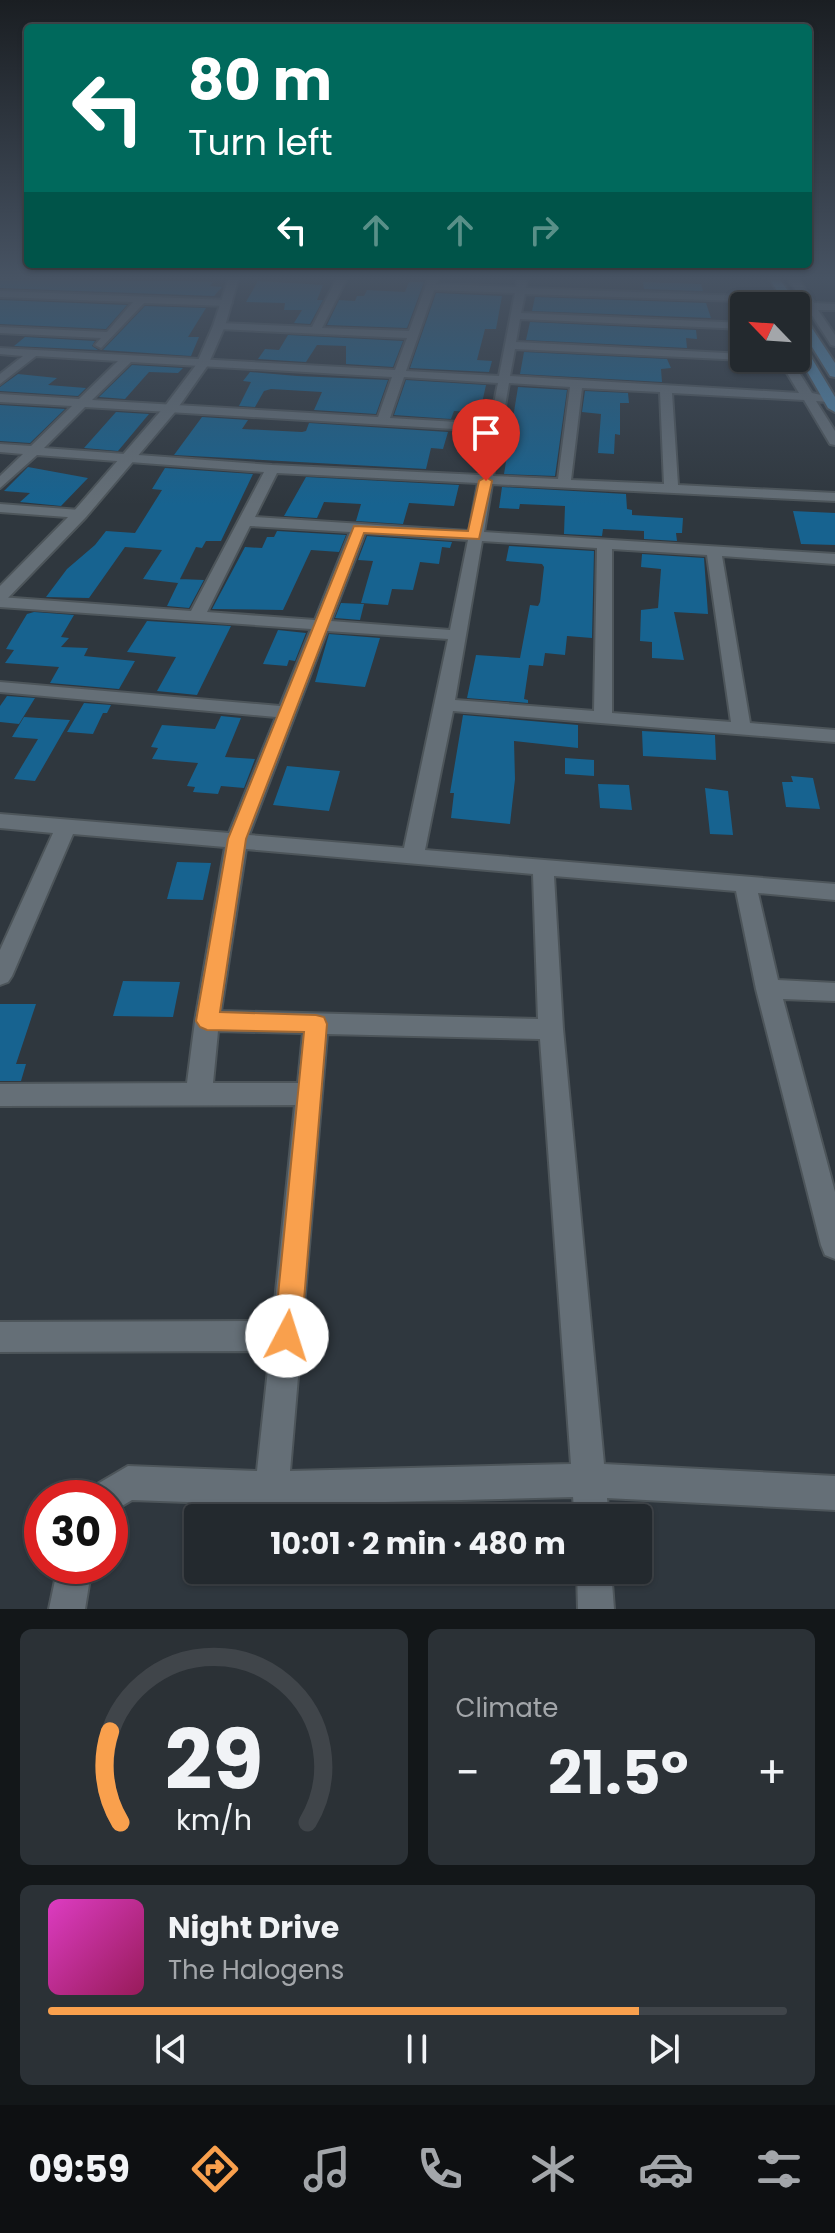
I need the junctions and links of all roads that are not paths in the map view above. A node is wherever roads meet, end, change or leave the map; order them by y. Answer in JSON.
{"nodes":[{"id":1,"x":30,"y":355,"type":"edge"},
{"id":2,"x":63,"y":355,"type":"edge"},
{"id":3,"x":206,"y":355,"type":"edge"},
{"id":4,"x":407,"y":355,"type":"edge"},
{"id":5,"x":508,"y":355,"type":"edge"},
{"id":6,"x":707,"y":355,"type":"edge"},
{"id":7,"x":824,"y":355,"type":"edge"},
{"id":8,"x":730,"y":356,"type":"edge"},
{"id":9,"x":90,"y":357,"type":"joint"},
{"id":10,"x":127,"y":359,"type":"junction"},
{"id":11,"x":202,"y":365,"type":"junction"},
{"id":12,"x":810,"y":365,"type":"edge"},
{"id":13,"x":793,"y":372,"type":"edge"},
{"id":14,"x":835,"y":373,"type":"edge"},
{"id":15,"x":399,"y":376,"type":"junction"},
{"id":16,"x":0,"y":380,"type":"edge"},
{"id":17,"x":503,"y":381,"type":"junction"},
{"id":18,"x":576,"y":385,"type":"junction"},
{"id":19,"x":666,"y":390,"type":"junction"},
{"id":20,"x":809,"y":395,"type":"junction"},
{"id":21,"x":0,"y":398,"type":"edge"},
{"id":22,"x":84,"y":403,"type":"junction"},
{"id":23,"x":832,"y":403,"type":"edge"},
{"id":24,"x":170,"y":409,"type":"junction"},
{"id":25,"x":382,"y":422,"type":"junction"},
{"id":26,"x":495,"y":428,"type":"junction"},
{"id":27,"x":835,"y":441,"type":"edge"},
{"id":28,"x":0,"y":448,"type":"edge"},
{"id":29,"x":33,"y":450,"type":"junction"},
{"id":30,"x":129,"y":458,"type":"junction"},
{"id":31,"x":272,"y":469,"type":"junction"},
{"id":32,"x":486,"y":481,"type":"junction"},
{"id":33,"x":0,"y":484,"type":"edge"},
{"id":34,"x":564,"y":485,"type":"junction"},
{"id":35,"x":671,"y":490,"type":"junction"},
{"id":36,"x":835,"y":497,"type":"edge"},
{"id":37,"x":0,"y":508,"type":"edge"},
{"id":38,"x":80,"y":514,"type":"junction"},
{"id":39,"x":243,"y":521,"type":"junction"},
{"id":40,"x":359,"y":529,"type":"junction"},
{"id":41,"x":474,"y":536,"type":"junction"},
{"id":42,"x":605,"y":545,"type":"junction"},
{"id":43,"x":714,"y":552,"type":"junction"},
{"id":44,"x":835,"y":559,"type":"edge"},
{"id":45,"x":4,"y":588,"type":"edge"},
{"id":46,"x":0,"y":602,"type":"edge"},
{"id":47,"x":198,"y":614,"type":"junction"},
{"id":48,"x":321,"y":623,"type":"junction"},
{"id":49,"x":457,"y":635,"type":"junction"},
{"id":50,"x":0,"y":687,"type":"edge"},
{"id":51,"x":445,"y":705,"type":"junction"},
{"id":52,"x":285,"y":712,"type":"junction"},
{"id":53,"x":603,"y":717,"type":"junction"},
{"id":54,"x":741,"y":728,"type":"junction"},
{"id":55,"x":835,"y":736,"type":"edge"},
{"id":56,"x":0,"y":821,"type":"edge"},
{"id":57,"x":66,"y":827,"type":"junction"},
{"id":58,"x":237,"y":839,"type":"junction"},
{"id":59,"x":413,"y":856,"type":"junction"},
{"id":60,"x":543,"y":869,"type":"junction"},
{"id":61,"x":745,"y":885,"type":"junction"},
{"id":62,"x":835,"y":892,"type":"edge"},
{"id":63,"x":0,"y":976,"type":"edge"},
{"id":64,"x":768,"y":989,"type":"junction"},
{"id":65,"x":835,"y":992,"type":"edge"},
{"id":66,"x":207,"y":1021,"type":"junction"},
{"id":67,"x":316,"y":1024,"type":"junction"},
{"id":68,"x":551,"y":1029,"type":"junction"},
{"id":69,"x":199,"y":1094,"type":"junction"},
{"id":70,"x":310,"y":1094,"type":"junction"},
{"id":71,"x":0,"y":1095,"type":"edge"},
{"id":72,"x":828,"y":1194,"type":"edge"},
{"id":73,"x":835,"y":1245,"type":"edge"},
{"id":74,"x":287,"y":1336,"type":"junction"},
{"id":75,"x":0,"y":1337,"type":"edge"},
{"id":76,"x":590,"y":1480,"type":"junction"},
{"id":77,"x":128,"y":1483,"type":"edge"},
{"id":78,"x":272,"y":1488,"type":"junction"},
{"id":79,"x":835,"y":1493,"type":"edge"},
{"id":80,"x":591,"y":1504,"type":"edge"},
{"id":81,"x":72,"y":1584,"type":"edge"},
{"id":82,"x":595,"y":1584,"type":"edge"},
{"id":83,"x":67,"y":1609,"type":"edge"},
{"id":84,"x":596,"y":1609,"type":"edge"}],
"edges":[{"from":1,"to":16,"type":"street"},
{"from":2,"to":9,"type":"street"},
{"from":3,"to":11,"type":"street"},
{"from":4,"to":15,"type":"street"},
{"from":5,"to":17,"type":"street"},
{"from":6,"to":8,"type":"street"},
{"from":7,"to":14,"type":"main road"},
{"from":9,"to":10,"type":"street"},
{"from":10,"to":11,"type":"street"},
{"from":10,"to":22,"type":"street"},
{"from":11,"to":15,"type":"street"},
{"from":11,"to":24,"type":"street"},
{"from":12,"to":23,"type":"main road"},
{"from":13,"to":20,"type":"street"},
{"from":15,"to":17,"type":"street"},
{"from":15,"to":25,"type":"street"},
{"from":17,"to":18,"type":"street"},
{"from":17,"to":26,"type":"street"},
{"from":18,"to":19,"type":"street"},
{"from":18,"to":34,"type":"street"},
{"from":19,"to":20,"type":"street"},
{"from":19,"to":35,"type":"street"},
{"from":20,"to":23,"type":"street"},
{"from":20,"to":27,"type":"street"},
{"from":21,"to":22,"type":"street"},
{"from":22,"to":24,"type":"street"},
{"from":22,"to":29,"type":"street"},
{"from":24,"to":25,"type":"street"},
{"from":24,"to":30,"type":"street"},
{"from":25,"to":26,"type":"street"},
{"from":26,"to":32,"type":"street"},
{"from":28,"to":29,"type":"street"},
{"from":29,"to":30,"type":"street"},
{"from":29,"to":33,"type":"street"},
{"from":30,"to":31,"type":"street"},
{"from":30,"to":38,"type":"street"},
{"from":31,"to":32,"type":"street"},
{"from":31,"to":39,"type":"street"},
{"from":32,"to":34,"type":"street"},
{"from":32,"to":41,"type":"street"},
{"from":34,"to":35,"type":"street"},
{"from":35,"to":36,"type":"street"},
{"from":37,"to":38,"type":"street"},
{"from":38,"to":45,"type":"street"},
{"from":39,"to":40,"type":"street"},
{"from":39,"to":47,"type":"street"},
{"from":40,"to":41,"type":"street"},
{"from":40,"to":48,"type":"street"},
{"from":41,"to":42,"type":"street"},
{"from":41,"to":49,"type":"street"},
{"from":42,"to":43,"type":"street"},
{"from":42,"to":53,"type":"street"},
{"from":43,"to":44,"type":"street"},
{"from":43,"to":54,"type":"street"},
{"from":46,"to":47,"type":"street"},
{"from":47,"to":48,"type":"street"},
{"from":48,"to":49,"type":"street"},
{"from":48,"to":52,"type":"street"},
{"from":49,"to":51,"type":"street"},
{"from":50,"to":52,"type":"street"},
{"from":51,"to":53,"type":"street"},
{"from":51,"to":59,"type":"street"},
{"from":52,"to":58,"type":"street"},
{"from":53,"to":54,"type":"street"},
{"from":54,"to":55,"type":"street"},
{"from":56,"to":57,"type":"street"},
{"from":57,"to":58,"type":"street"},
{"from":57,"to":63,"type":"street"},
{"from":58,"to":59,"type":"street"},
{"from":58,"to":66,"type":"street"},
{"from":59,"to":60,"type":"street"},
{"from":60,"to":61,"type":"street"},
{"from":60,"to":68,"type":"street"},
{"from":61,"to":62,"type":"street"},
{"from":61,"to":64,"type":"street"},
{"from":64,"to":65,"type":"street"},
{"from":64,"to":72,"type":"street"},
{"from":66,"to":67,"type":"street"},
{"from":66,"to":69,"type":"street"},
{"from":67,"to":68,"type":"street"},
{"from":67,"to":70,"type":"street"},
{"from":68,"to":76,"type":"street"},
{"from":69,"to":70,"type":"street"},
{"from":69,"to":71,"type":"street"},
{"from":70,"to":74,"type":"street"},
{"from":72,"to":73,"type":"street"},
{"from":74,"to":75,"type":"street"},
{"from":74,"to":78,"type":"street"},
{"from":76,"to":78,"type":"street"},
{"from":76,"to":79,"type":"street"},
{"from":76,"to":80,"type":"street"},
{"from":77,"to":78,"type":"street"},
{"from":81,"to":83,"type":"street"},
{"from":82,"to":84,"type":"street"}]}
